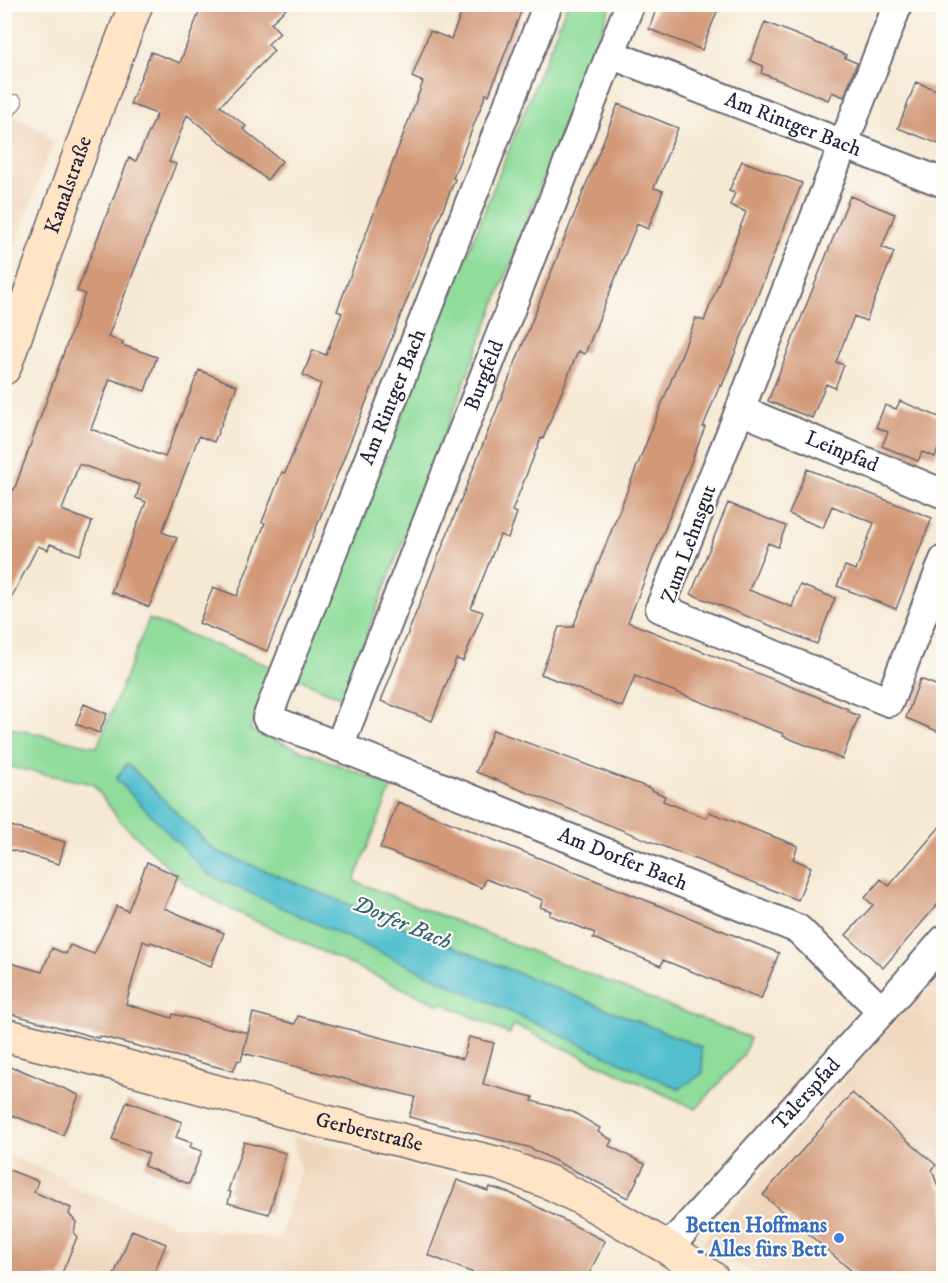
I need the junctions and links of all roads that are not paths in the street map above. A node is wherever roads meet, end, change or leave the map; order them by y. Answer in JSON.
{"nodes":[{"id":1,"x":136,"y":4,"type":"edge"},
{"id":2,"x":548,"y":4,"type":"edge"},
{"id":3,"x":630,"y":4,"type":"edge"},
{"id":4,"x":898,"y":4,"type":"edge"},
{"id":5,"x":610,"y":54,"type":"junction"},
{"id":6,"x":15,"y":102,"type":"dead end"},
{"id":7,"x":4,"y":116,"type":"edge"},
{"id":8,"x":843,"y":143,"type":"junction"},
{"id":9,"x":944,"y":183,"type":"edge"},
{"id":10,"x":4,"y":368,"type":"edge"},
{"id":11,"x":740,"y":410,"type":"junction"},
{"id":12,"x":944,"y":494,"type":"edge"},
{"id":13,"x":944,"y":560,"type":"edge"},
{"id":14,"x":339,"y":747,"type":"junction"},
{"id":15,"x":944,"y":940,"type":"edge"},
{"id":16,"x":882,"y":1011,"type":"junction"},
{"id":17,"x":4,"y":1035,"type":"edge"},
{"id":18,"x":668,"y":1248,"type":"junction"},
{"id":19,"x":712,"y":1278,"type":"edge"}],
"edges":[{"from":1,"to":10,"type":"street","name":"Kanalstraße"},
{"from":2,"to":14,"type":"street","name":"Am Rintger Bach"},
{"from":3,"to":5,"type":"street","name":"Burgfeld"},
{"from":4,"to":8,"type":"street","name":"Zum Lehnsgut"},
{"from":5,"to":8,"type":"street","name":"Am Rintger Bach"},
{"from":5,"to":14,"type":"street","name":"Burgfeld"},
{"from":6,"to":7,"type":"lane"},
{"from":8,"to":9,"type":"street","name":"Am Rintger Bach"},
{"from":8,"to":11,"type":"street","name":"Zum Lehnsgut"},
{"from":11,"to":12,"type":"street","name":"Leinpfad"},
{"from":11,"to":13,"type":"street","name":"Zum Lehnsgut"},
{"from":14,"to":16,"type":"street","name":"Am Dorfer Bach"},
{"from":15,"to":16,"type":"street","name":"Talerspfad"},
{"from":16,"to":18,"type":"street","name":"Talerspfad"},
{"from":17,"to":18,"type":"street","name":"Gerberstraße"},
{"from":18,"to":19,"type":"street","name":"Gerberstraße"}]}
